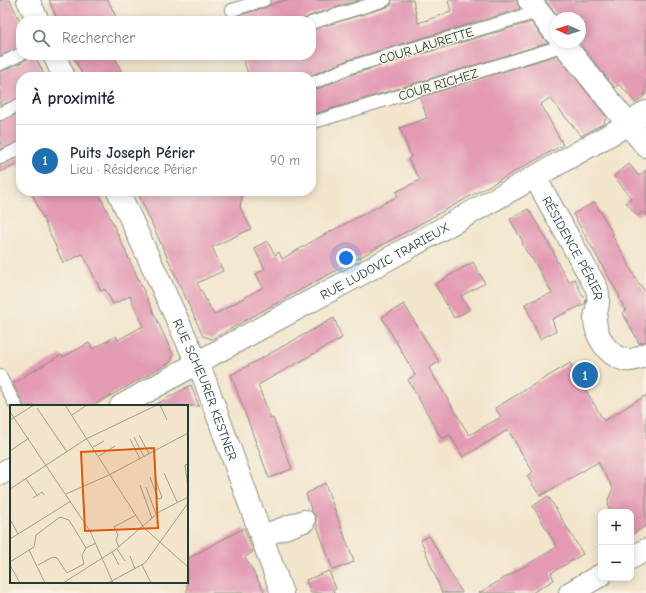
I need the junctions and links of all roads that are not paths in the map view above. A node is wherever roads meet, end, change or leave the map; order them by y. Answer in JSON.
{"nodes":[{"id":1,"x":28,"y":0,"type":"edge"},
{"id":2,"x":264,"y":0,"type":"edge"},
{"id":3,"x":385,"y":0,"type":"edge"},
{"id":4,"x":533,"y":6,"type":"edge"},
{"id":5,"x":232,"y":10,"type":"dead end"},
{"id":6,"x":36,"y":16,"type":"edge"},
{"id":7,"x":316,"y":21,"type":"edge"},
{"id":8,"x":550,"y":27,"type":"edge"},
{"id":9,"x":550,"y":44,"type":"edge"},
{"id":10,"x":569,"y":48,"type":"edge"},
{"id":11,"x":16,"y":56,"type":"edge"},
{"id":12,"x":56,"y":60,"type":"edge"},
{"id":13,"x":0,"y":64,"type":"edge"},
{"id":14,"x":62,"y":72,"type":"edge"},
{"id":15,"x":316,"y":81,"type":"edge"},
{"id":16,"x":16,"y":106,"type":"edge"},
{"id":17,"x":0,"y":114,"type":"edge"},
{"id":18,"x":638,"y":118,"type":"edge"},
{"id":19,"x":316,"y":121,"type":"edge"},
{"id":20,"x":646,"y":146,"type":"edge"},
{"id":21,"x":16,"y":150,"type":"edge"},
{"id":22,"x":0,"y":158,"type":"edge"},
{"id":23,"x":535,"y":177,"type":"junction"},
{"id":24,"x":120,"y":196,"type":"edge"},
{"id":25,"x":646,"y":354,"type":"edge"},
{"id":26,"x":197,"y":363,"type":"junction"},
{"id":27,"x":0,"y":376,"type":"edge"},
{"id":28,"x":15,"y":405,"type":"edge"},
{"id":29,"x":123,"y":405,"type":"edge"},
{"id":30,"x":10,"y":469,"type":"edge"},
{"id":31,"x":0,"y":474,"type":"edge"},
{"id":32,"x":304,"y":521,"type":"dead end"},
{"id":33,"x":262,"y":536,"type":"junction"},
{"id":34,"x":646,"y":550,"type":"edge"},
{"id":35,"x":634,"y":556,"type":"edge"},
{"id":36,"x":598,"y":577,"type":"edge"},
{"id":37,"x":282,"y":593,"type":"edge"},
{"id":38,"x":570,"y":593,"type":"edge"}],
"edges":[{"from":1,"to":6,"type":"street"},
{"from":2,"to":5,"type":"lane"},
{"from":3,"to":7,"type":"lane"},
{"from":4,"to":8,"type":"street"},
{"from":4,"to":15,"type":"lane","name":"COUR LAURETTE"},
{"from":9,"to":19,"type":"lane","name":"COUR RICHEZ"},
{"from":10,"to":18,"type":"street"},
{"from":11,"to":13,"type":"lane"},
{"from":12,"to":14,"type":"street"},
{"from":16,"to":17,"type":"lane"},
{"from":18,"to":20,"type":"street"},
{"from":18,"to":23,"type":"street","name":"RUE LUDOVIC TRARIEUX"},
{"from":21,"to":22,"type":"lane"},
{"from":23,"to":25,"type":"street","name":"RÉSIDENCE PÉRIER"},
{"from":23,"to":26,"type":"street","name":"RUE LUDOVIC TRARIEUX"},
{"from":24,"to":26,"type":"street","name":"RUE SCHEURER KESTNER"},
{"from":26,"to":29,"type":"street","name":"RUE LUDOVIC TRARIEUX"},
{"from":26,"to":33,"type":"street","name":"RUE SCHEURER KESTNER"},
{"from":27,"to":28,"type":"lane"},
{"from":30,"to":31,"type":"street"},
{"from":32,"to":33,"type":"street"},
{"from":33,"to":37,"type":"street","name":"RUE SCHEURER KESTNER"},
{"from":34,"to":35,"type":"street"},
{"from":36,"to":38,"type":"street"}]}
